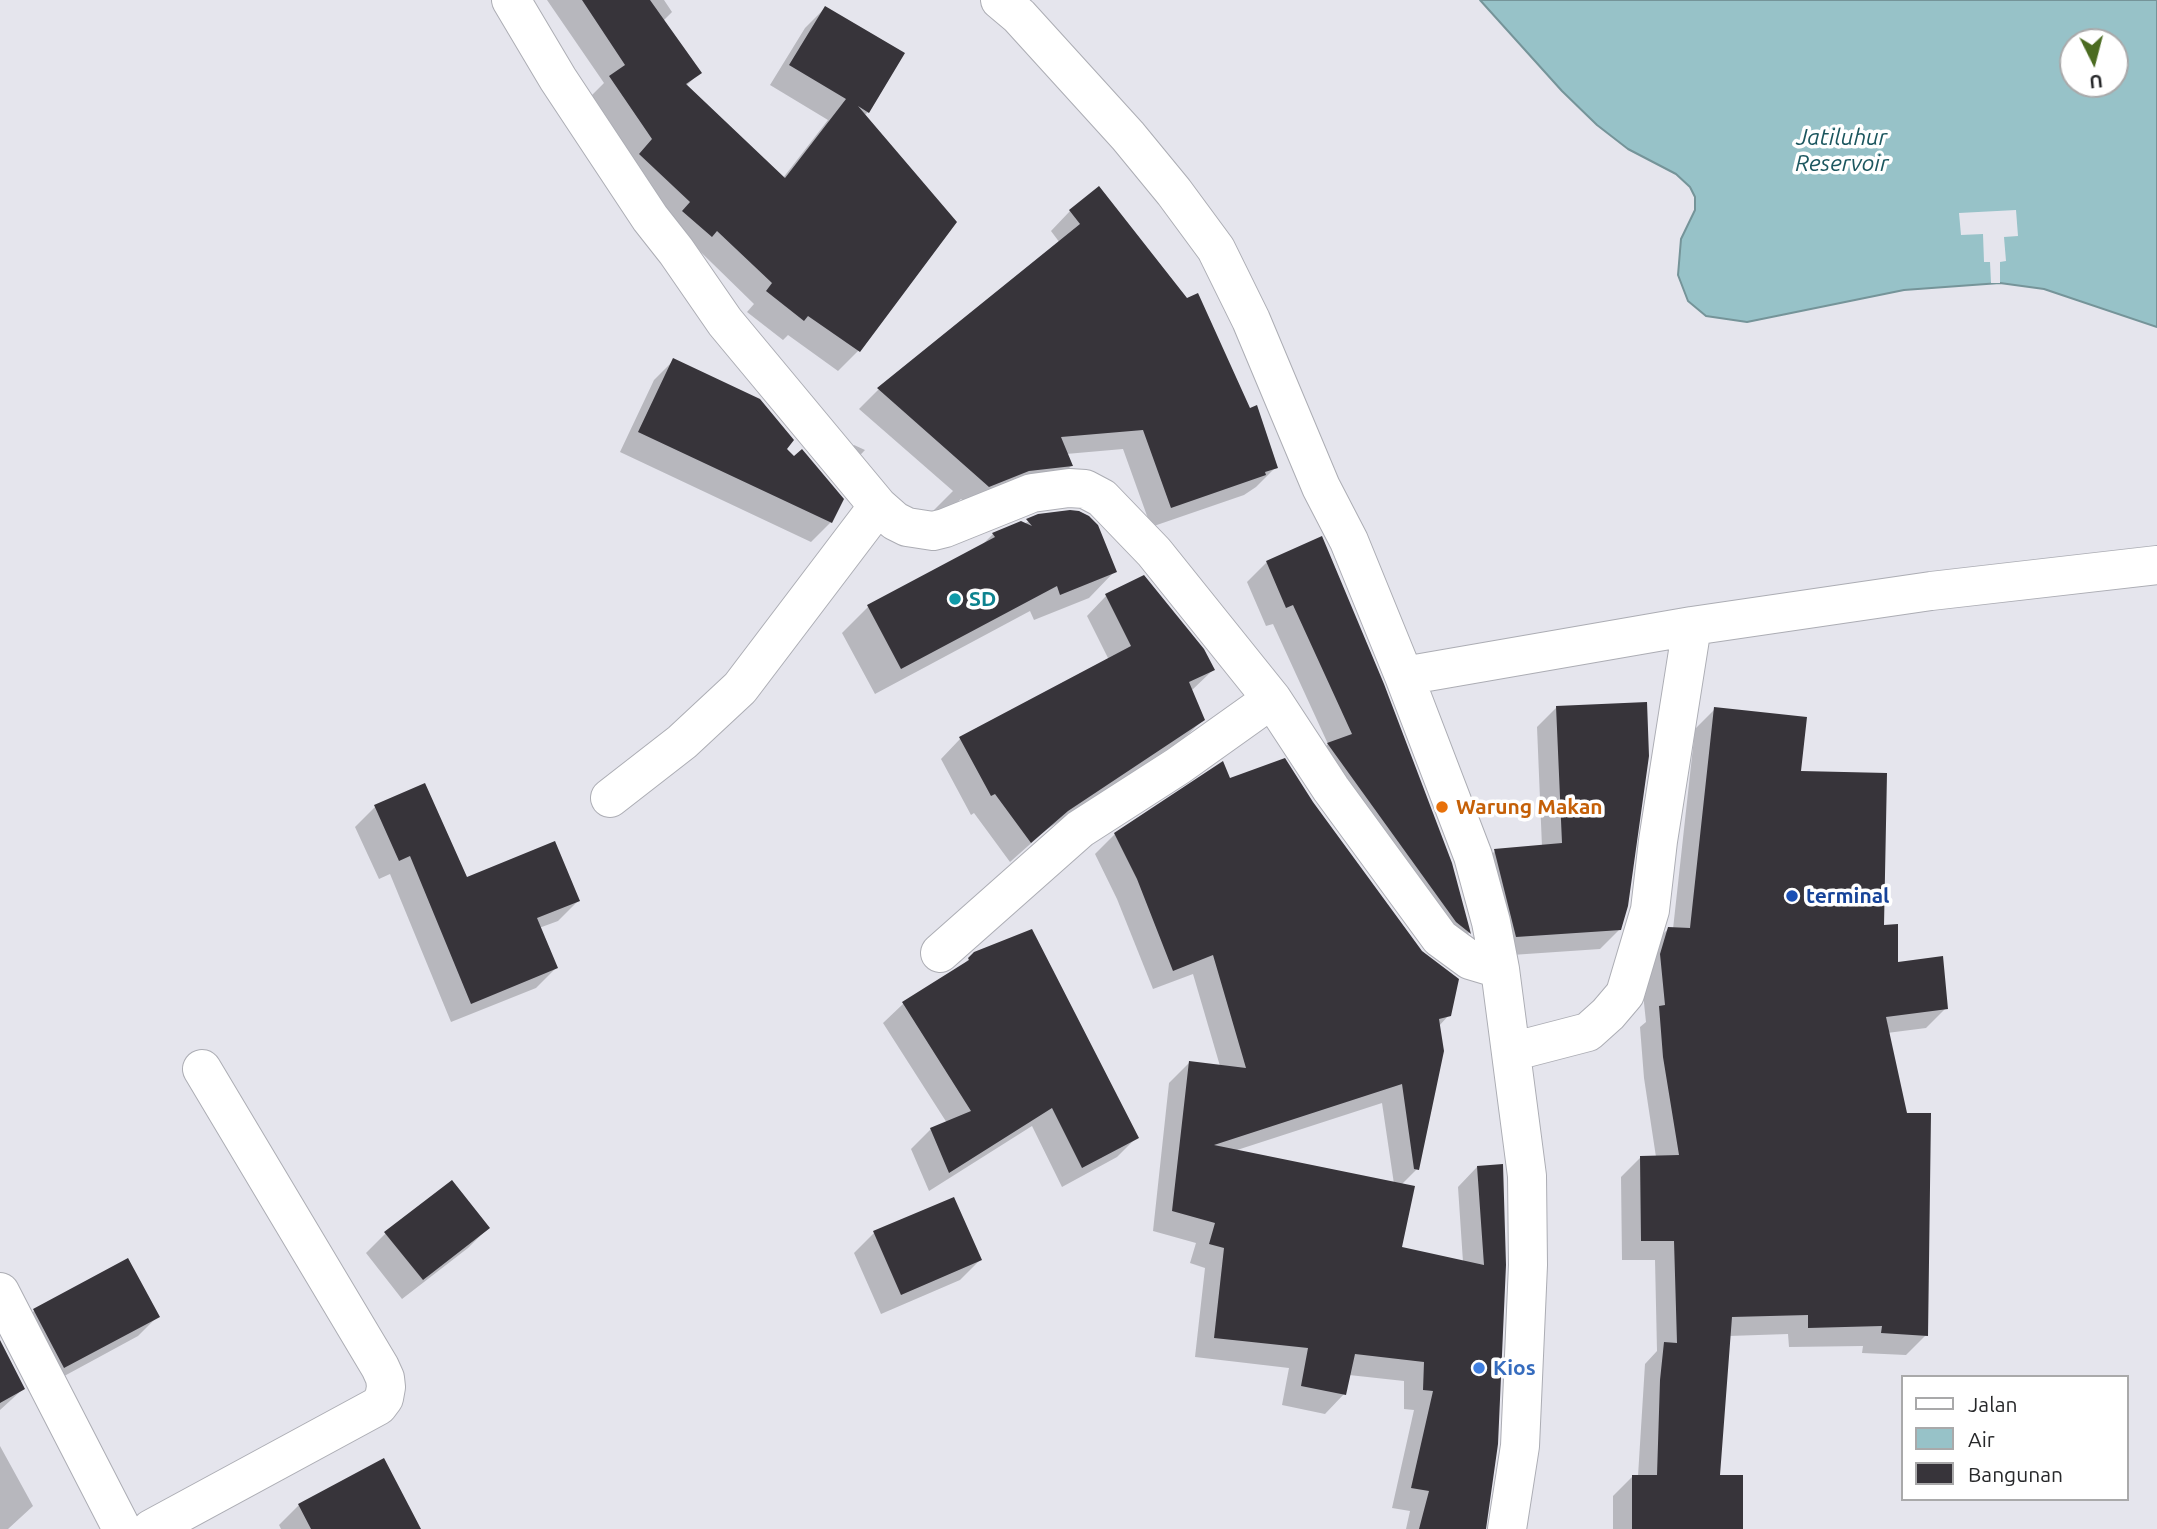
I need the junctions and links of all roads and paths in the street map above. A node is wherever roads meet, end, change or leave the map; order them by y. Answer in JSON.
{"nodes":[{"id":1,"x":511,"y":0,"type":"edge"},
{"id":2,"x":1000,"y":0,"type":"edge"},
{"id":3,"x":878,"y":506,"type":"junction"},
{"id":4,"x":2157,"y":565,"type":"edge"},
{"id":5,"x":1692,"y":626,"type":"junction"},
{"id":6,"x":1404,"y":676,"type":"junction"},
{"id":7,"x":1272,"y":699,"type":"junction"},
{"id":8,"x":610,"y":798,"type":"dead end"},
{"id":9,"x":940,"y":953,"type":"dead end"},
{"id":10,"x":1500,"y":969,"type":"junction"},
{"id":11,"x":1511,"y":1052,"type":"junction"},
{"id":12,"x":202,"y":1069,"type":"dead end"},
{"id":13,"x":0,"y":1292,"type":"edge"},
{"id":14,"x":122,"y":1529,"type":"edge"},
{"id":15,"x":151,"y":1529,"type":"edge"},
{"id":16,"x":1507,"y":1529,"type":"edge"}],
"edges":[{"from":1,"to":3,"type":"street"},
{"from":2,"to":6,"type":"street"},
{"from":3,"to":7,"type":"street"},
{"from":3,"to":8,"type":"street"},
{"from":4,"to":5,"type":"street"},
{"from":5,"to":6,"type":"street"},
{"from":5,"to":11,"type":"street"},
{"from":6,"to":10,"type":"street"},
{"from":7,"to":9,"type":"street"},
{"from":7,"to":10,"type":"street"},
{"from":10,"to":11,"type":"street"},
{"from":11,"to":16,"type":"street"},
{"from":12,"to":15,"type":"street"},
{"from":13,"to":14,"type":"street"}]}
